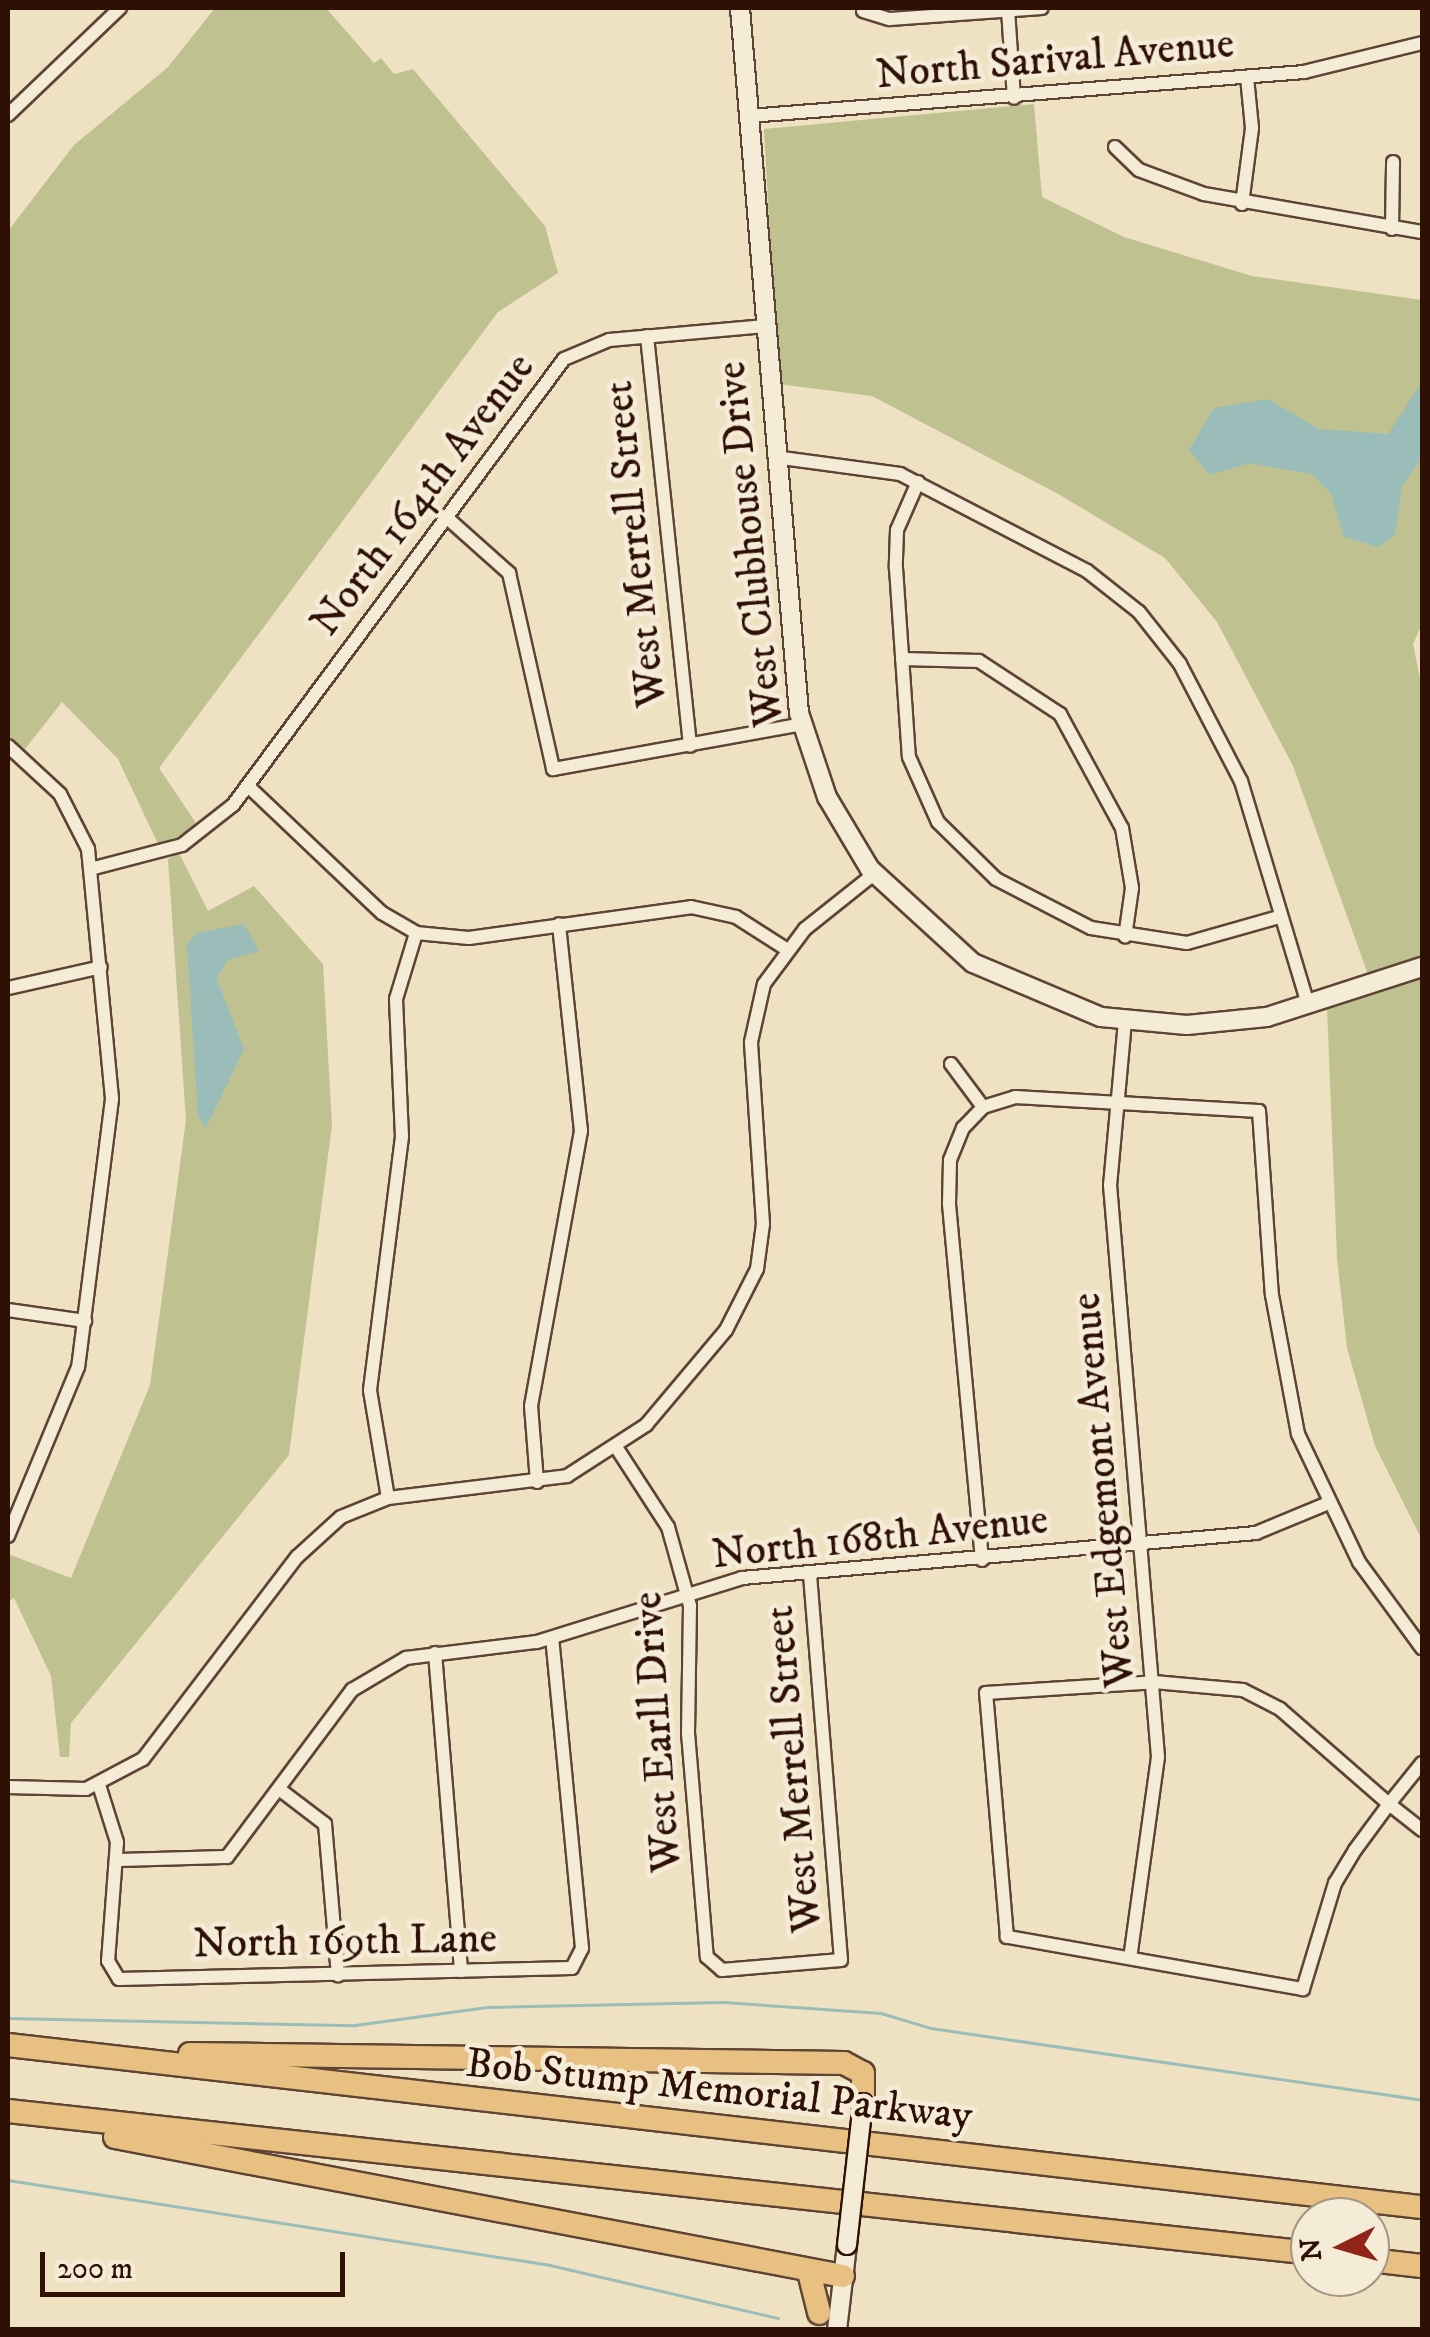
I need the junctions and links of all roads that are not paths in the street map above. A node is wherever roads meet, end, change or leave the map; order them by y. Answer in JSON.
{"nodes":[{"id":1,"x":120,"y":8,"type":"edge"},
{"id":2,"x":740,"y":8,"type":"edge"},
{"id":3,"x":1042,"y":8,"type":"edge"},
{"id":4,"x":864,"y":10,"type":"dead end"},
{"id":5,"x":1008,"y":10,"type":"junction"},
{"id":6,"x":1422,"y":42,"type":"edge"},
{"id":7,"x":1247,"y":77,"type":"junction"},
{"id":8,"x":1014,"y":98,"type":"junction"},
{"id":9,"x":8,"y":115,"type":"edge"},
{"id":10,"x":749,"y":116,"type":"junction"},
{"id":11,"x":1115,"y":147,"type":"dead end"},
{"id":12,"x":1393,"y":162,"type":"dead end"},
{"id":13,"x":1242,"y":204,"type":"junction"},
{"id":14,"x":1392,"y":229,"type":"junction"},
{"id":15,"x":1422,"y":232,"type":"edge"},
{"id":16,"x":765,"y":326,"type":"junction"},
{"id":17,"x":647,"y":336,"type":"junction"},
{"id":18,"x":775,"y":457,"type":"junction"},
{"id":19,"x":918,"y":482,"type":"junction"},
{"id":20,"x":444,"y":516,"type":"junction"},
{"id":21,"x":902,"y":659,"type":"junction"},
{"id":22,"x":802,"y":724,"type":"junction"},
{"id":23,"x":690,"y":746,"type":"junction"},
{"id":24,"x":10,"y":753,"type":"edge"},
{"id":25,"x":249,"y":787,"type":"junction"},
{"id":26,"x":94,"y":868,"type":"junction"},
{"id":27,"x":874,"y":874,"type":"junction"},
{"id":28,"x":1279,"y":918,"type":"junction"},
{"id":29,"x":558,"y":924,"type":"junction"},
{"id":30,"x":416,"y":933,"type":"junction"},
{"id":31,"x":1125,"y":937,"type":"junction"},
{"id":32,"x":786,"y":949,"type":"junction"},
{"id":33,"x":102,"y":967,"type":"junction"},
{"id":34,"x":1422,"y":967,"type":"edge"},
{"id":35,"x":8,"y":988,"type":"edge"},
{"id":36,"x":1308,"y":1005,"type":"junction"},
{"id":37,"x":1125,"y":1021,"type":"junction"},
{"id":38,"x":951,"y":1064,"type":"dead end"},
{"id":39,"x":1113,"y":1104,"type":"junction"},
{"id":40,"x":983,"y":1107,"type":"junction"},
{"id":41,"x":8,"y":1310,"type":"edge"},
{"id":42,"x":85,"y":1321,"type":"junction"},
{"id":43,"x":618,"y":1450,"type":"junction"},
{"id":44,"x":537,"y":1482,"type":"junction"},
{"id":45,"x":388,"y":1498,"type":"junction"},
{"id":46,"x":1326,"y":1504,"type":"junction"},
{"id":47,"x":8,"y":1536,"type":"edge"},
{"id":48,"x":1141,"y":1545,"type":"junction"},
{"id":49,"x":982,"y":1560,"type":"junction"},
{"id":50,"x":810,"y":1572,"type":"junction"},
{"id":51,"x":686,"y":1591,"type":"junction"},
{"id":52,"x":552,"y":1638,"type":"junction"},
{"id":53,"x":1422,"y":1648,"type":"edge"},
{"id":54,"x":436,"y":1654,"type":"junction"},
{"id":55,"x":1154,"y":1682,"type":"junction"},
{"id":56,"x":1422,"y":1763,"type":"edge"},
{"id":57,"x":99,"y":1785,"type":"junction"},
{"id":58,"x":8,"y":1787,"type":"edge"},
{"id":59,"x":279,"y":1788,"type":"junction"},
{"id":60,"x":1389,"y":1804,"type":"junction"},
{"id":61,"x":1422,"y":1830,"type":"edge"},
{"id":62,"x":117,"y":1860,"type":"junction"},
{"id":63,"x":1131,"y":1952,"type":"junction"},
{"id":64,"x":710,"y":1966,"type":"joint"},
{"id":65,"x":461,"y":1972,"type":"junction"},
{"id":66,"x":338,"y":1974,"type":"junction"},
{"id":67,"x":8,"y":2045,"type":"edge"},
{"id":68,"x":863,"y":2103,"type":"joint"},
{"id":69,"x":8,"y":2110,"type":"edge"},
{"id":70,"x":8,"y":2122,"type":"edge"},
{"id":71,"x":1422,"y":2206,"type":"edge"},
{"id":72,"x":1290,"y":2251,"type":"edge"},
{"id":73,"x":1390,"y":2262,"type":"edge"},
{"id":74,"x":1422,"y":2266,"type":"edge"},
{"id":75,"x":810,"y":2276,"type":"junction"},
{"id":76,"x":843,"y":2276,"type":"junction"},
{"id":77,"x":818,"y":2321,"type":"edge"},
{"id":78,"x":836,"y":2330,"type":"edge"}],
"edges":[{"from":1,"to":9,"type":"street"},
{"from":2,"to":10,"type":"street","name":"West Clubhouse Drive"},
{"from":3,"to":5,"type":"street"},
{"from":4,"to":5,"type":"street"},
{"from":5,"to":8,"type":"street"},
{"from":6,"to":7,"type":"street","name":"North Sarival Avenue"},
{"from":7,"to":8,"type":"street","name":"North Sarival Avenue"},
{"from":7,"to":13,"type":"street"},
{"from":8,"to":10,"type":"street","name":"North Sarival Avenue"},
{"from":10,"to":16,"type":"street","name":"West Clubhouse Drive"},
{"from":11,"to":13,"type":"street"},
{"from":12,"to":14,"type":"street"},
{"from":13,"to":14,"type":"street"},
{"from":14,"to":15,"type":"street"},
{"from":16,"to":17,"type":"street","name":"North 164th Avenue"},
{"from":16,"to":18,"type":"street","name":"West Clubhouse Drive"},
{"from":17,"to":20,"type":"street","name":"North 164th Avenue"},
{"from":17,"to":23,"type":"street","name":"West Merrell Street"},
{"from":18,"to":19,"type":"street"},
{"from":18,"to":22,"type":"street","name":"West Clubhouse Drive"},
{"from":19,"to":21,"type":"street"},
{"from":19,"to":28,"type":"street"},
{"from":20,"to":23,"type":"street"},
{"from":20,"to":25,"type":"street","name":"North 164th Avenue"},
{"from":21,"to":31,"type":"street"},
{"from":21,"to":31,"type":"street"},
{"from":22,"to":23,"type":"street"},
{"from":22,"to":27,"type":"street","name":"West Clubhouse Drive"},
{"from":24,"to":26,"type":"street"},
{"from":25,"to":26,"type":"street","name":"North 164th Avenue"},
{"from":25,"to":30,"type":"street"},
{"from":26,"to":33,"type":"street"},
{"from":27,"to":32,"type":"street"},
{"from":27,"to":37,"type":"street","name":"West Clubhouse Drive"},
{"from":28,"to":31,"type":"street"},
{"from":28,"to":36,"type":"street"},
{"from":29,"to":30,"type":"street"},
{"from":29,"to":32,"type":"street"},
{"from":29,"to":44,"type":"street"},
{"from":30,"to":45,"type":"street"},
{"from":32,"to":43,"type":"street"},
{"from":33,"to":35,"type":"street"},
{"from":33,"to":42,"type":"street"},
{"from":34,"to":36,"type":"street","name":"West Clubhouse Drive"},
{"from":36,"to":37,"type":"street","name":"West Clubhouse Drive"},
{"from":37,"to":39,"type":"street","name":"West Edgemont Avenue"},
{"from":38,"to":40,"type":"street"},
{"from":39,"to":40,"type":"street"},
{"from":39,"to":46,"type":"street"},
{"from":39,"to":48,"type":"street","name":"West Edgemont Avenue"},
{"from":40,"to":49,"type":"street"},
{"from":41,"to":42,"type":"street"},
{"from":42,"to":47,"type":"street"},
{"from":43,"to":44,"type":"street"},
{"from":43,"to":51,"type":"street","name":"West Earll Drive"},
{"from":44,"to":45,"type":"street"},
{"from":45,"to":57,"type":"street"},
{"from":46,"to":48,"type":"street","name":"North 168th Avenue"},
{"from":46,"to":53,"type":"street"},
{"from":48,"to":49,"type":"street","name":"North 168th Avenue"},
{"from":48,"to":55,"type":"street","name":"West Edgemont Avenue"},
{"from":49,"to":50,"type":"street","name":"North 168th Avenue"},
{"from":50,"to":51,"type":"street","name":"North 168th Avenue"},
{"from":50,"to":64,"type":"street","name":"West Merrell Street"},
{"from":51,"to":52,"type":"street","name":"North 168th Avenue"},
{"from":51,"to":64,"type":"street","name":"West Earll Drive"},
{"from":52,"to":54,"type":"street","name":"North 168th Avenue"},
{"from":52,"to":65,"type":"street","name":"North 169th Lane"},
{"from":54,"to":59,"type":"street","name":"North 168th Avenue"},
{"from":54,"to":65,"type":"street"},
{"from":55,"to":60,"type":"street"},
{"from":55,"to":63,"type":"street","name":"West Edgemont Avenue"},
{"from":55,"to":63,"type":"street"},
{"from":56,"to":60,"type":"street"},
{"from":57,"to":58,"type":"street"},
{"from":57,"to":62,"type":"street"},
{"from":59,"to":62,"type":"street","name":"North 168th Avenue"},
{"from":59,"to":66,"type":"street"},
{"from":60,"to":61,"type":"street"},
{"from":60,"to":63,"type":"street"},
{"from":62,"to":66,"type":"street","name":"North 169th Lane"},
{"from":65,"to":66,"type":"street","name":"North 169th Lane"},
{"from":67,"to":68,"type":"highway"},
{"from":67,"to":71,"type":"highway","name":"Bob Stump Memorial Parkway"},
{"from":68,"to":76,"type":"street","bridge":true},
{"from":69,"to":72,"type":"highway"},
{"from":70,"to":75,"type":"highway"},
{"from":73,"to":74,"type":"highway"},
{"from":75,"to":76,"type":"highway"},
{"from":75,"to":77,"type":"highway"},
{"from":76,"to":78,"type":"street"}]}
